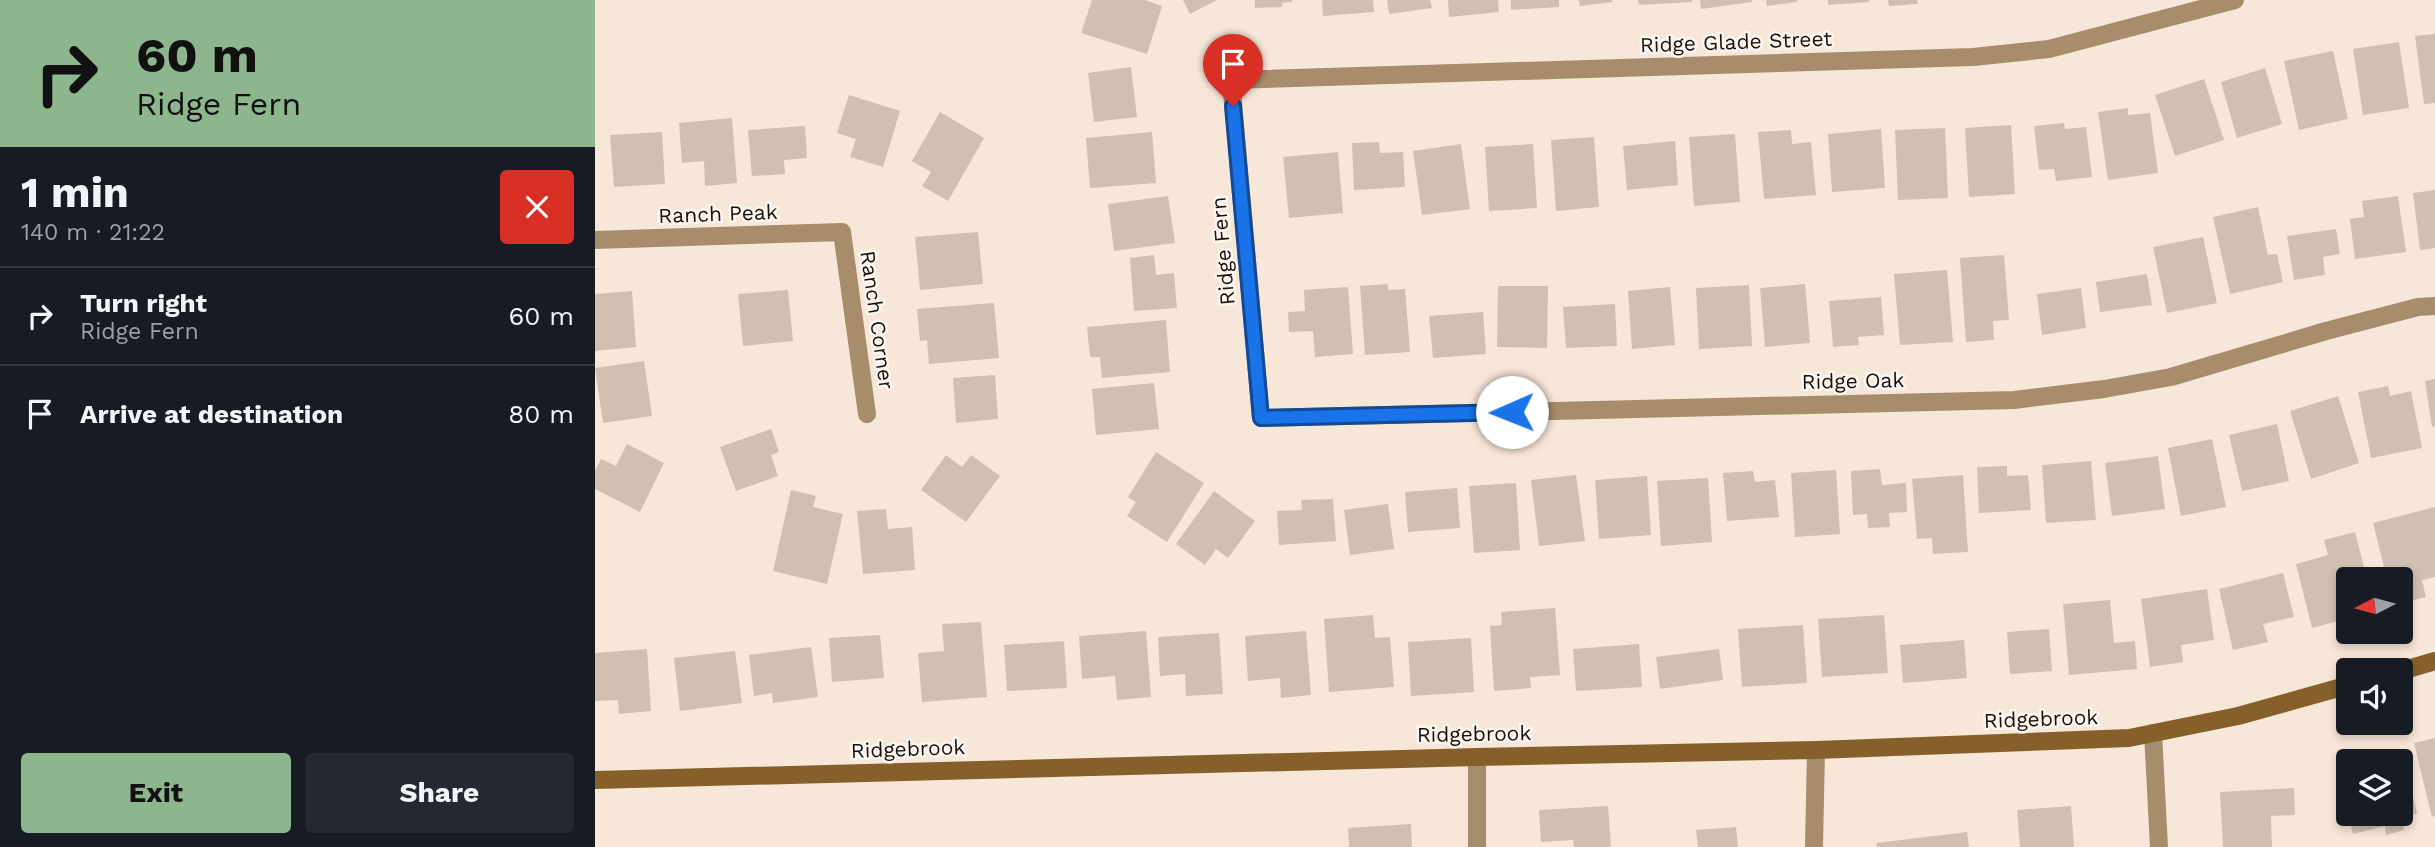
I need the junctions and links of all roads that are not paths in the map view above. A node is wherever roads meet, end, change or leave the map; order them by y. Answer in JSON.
{"nodes":[{"id":1,"x":2235,"y":0,"type":"edge"},
{"id":2,"x":1231,"y":80,"type":"joint"},
{"id":3,"x":842,"y":232,"type":"joint"},
{"id":4,"x":595,"y":240,"type":"edge"},
{"id":5,"x":2435,"y":306,"type":"edge"},
{"id":6,"x":867,"y":414,"type":"dead end"},
{"id":7,"x":1261,"y":418,"type":"joint"},
{"id":8,"x":2435,"y":661,"type":"edge"},
{"id":9,"x":2413,"y":667,"type":"edge"},
{"id":10,"x":2336,"y":689,"type":"edge"},
{"id":11,"x":2153,"y":733,"type":"junction"},
{"id":12,"x":1816,"y":750,"type":"junction"},
{"id":13,"x":1477,"y":757,"type":"junction"},
{"id":14,"x":595,"y":780,"type":"edge"},
{"id":15,"x":1476,"y":847,"type":"edge"},
{"id":16,"x":1814,"y":847,"type":"edge"},
{"id":17,"x":2159,"y":847,"type":"edge"}],
"edges":[{"from":1,"to":2,"type":"street","name":"Ridge Glade Street"},
{"from":2,"to":7,"type":"street","name":"Ridge Fern"},
{"from":3,"to":4,"type":"street","name":"Ranch Peak"},
{"from":3,"to":6,"type":"street","name":"Ranch Corner"},
{"from":5,"to":7,"type":"street","name":"Ridge Oak"},
{"from":8,"to":9,"type":"street"},
{"from":10,"to":11,"type":"street","name":"Ridgebrook"},
{"from":11,"to":12,"type":"street","name":"Ridgebrook"},
{"from":11,"to":17,"type":"street"},
{"from":12,"to":13,"type":"street","name":"Ridgebrook"},
{"from":12,"to":16,"type":"street"},
{"from":13,"to":14,"type":"street","name":"Ridgebrook"},
{"from":13,"to":15,"type":"street"}]}
